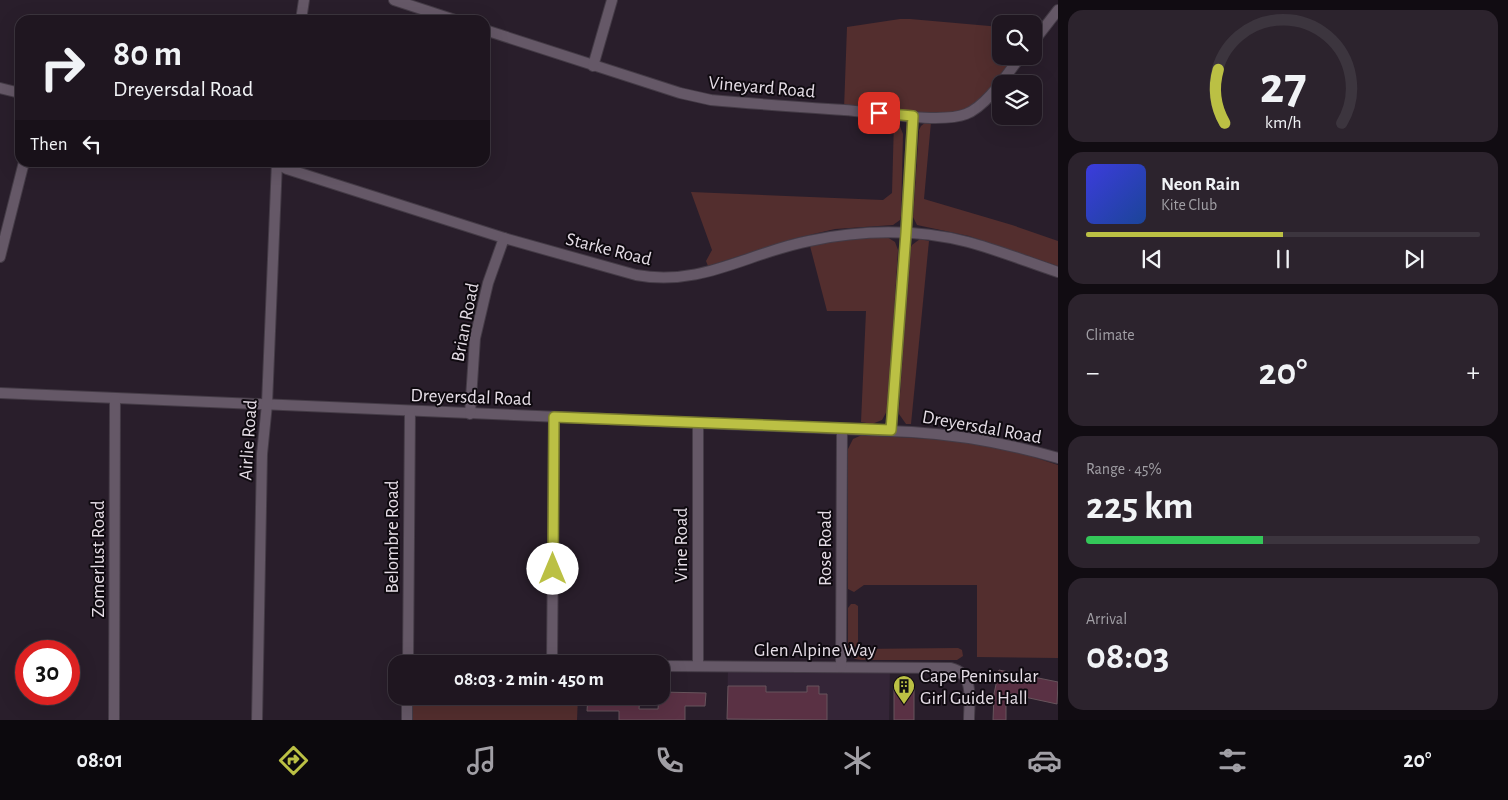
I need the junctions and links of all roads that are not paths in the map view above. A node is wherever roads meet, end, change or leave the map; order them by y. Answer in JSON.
{"nodes":[{"id":1,"x":304,"y":0,"type":"edge"},
{"id":2,"x":394,"y":0,"type":"edge"},
{"id":3,"x":612,"y":0,"type":"edge"},
{"id":4,"x":1058,"y":10,"type":"edge"},
{"id":5,"x":302,"y":15,"type":"edge"},
{"id":6,"x":440,"y":15,"type":"edge"},
{"id":7,"x":1042,"y":31,"type":"edge"},
{"id":8,"x":490,"y":32,"type":"edge"},
{"id":9,"x":1013,"y":65,"type":"edge"},
{"id":10,"x":593,"y":66,"type":"junction"},
{"id":11,"x":0,"y":88,"type":"edge"},
{"id":12,"x":15,"y":92,"type":"edge"},
{"id":13,"x":913,"y":116,"type":"junction"},
{"id":14,"x":23,"y":167,"type":"edge"},
{"id":15,"x":276,"y":167,"type":"edge"},
{"id":16,"x":285,"y":167,"type":"edge"},
{"id":17,"x":906,"y":233,"type":"junction"},
{"id":18,"x":504,"y":238,"type":"junction"},
{"id":19,"x":0,"y":257,"type":"edge"},
{"id":20,"x":1058,"y":272,"type":"edge"},
{"id":21,"x":0,"y":393,"type":"edge"},
{"id":22,"x":115,"y":398,"type":"junction"},
{"id":23,"x":267,"y":404,"type":"junction"},
{"id":24,"x":410,"y":411,"type":"junction"},
{"id":25,"x":470,"y":414,"type":"junction"},
{"id":26,"x":554,"y":417,"type":"junction"},
{"id":27,"x":698,"y":424,"type":"junction"},
{"id":28,"x":842,"y":430,"type":"junction"},
{"id":29,"x":891,"y":430,"type":"junction"},
{"id":30,"x":1058,"y":458,"type":"edge"},
{"id":31,"x":408,"y":655,"type":"edge"},
{"id":32,"x":552,"y":655,"type":"edge"},
{"id":33,"x":670,"y":666,"type":"edge"},
{"id":34,"x":698,"y":666,"type":"junction"},
{"id":35,"x":841,"y":667,"type":"junction"},
{"id":36,"x":407,"y":705,"type":"edge"},
{"id":37,"x":114,"y":720,"type":"edge"},
{"id":38,"x":257,"y":720,"type":"edge"},
{"id":39,"x":407,"y":720,"type":"edge"},
{"id":40,"x":969,"y":720,"type":"edge"}],
"edges":[{"from":1,"to":5,"type":"street"},
{"from":2,"to":6,"type":"street"},
{"from":3,"to":10,"type":"street"},
{"from":4,"to":7,"type":"street"},
{"from":8,"to":10,"type":"street","name":"Vineyard Road"},
{"from":9,"to":13,"type":"street","name":"Vineyard Road"},
{"from":10,"to":13,"type":"street","name":"Vineyard Road"},
{"from":11,"to":12,"type":"street"},
{"from":13,"to":17,"type":"street"},
{"from":14,"to":19,"type":"street"},
{"from":15,"to":23,"type":"street","name":"Airlie Road"},
{"from":16,"to":18,"type":"street","name":"Starke Road"},
{"from":17,"to":18,"type":"street","name":"Starke Road"},
{"from":17,"to":20,"type":"street","name":"Starke Road"},
{"from":17,"to":29,"type":"street"},
{"from":18,"to":25,"type":"street","name":"Brian Road"},
{"from":21,"to":22,"type":"street","name":"Dreyersdal Road"},
{"from":22,"to":23,"type":"street","name":"Dreyersdal Road"},
{"from":22,"to":37,"type":"street","name":"Zomerlust Road"},
{"from":23,"to":24,"type":"street","name":"Dreyersdal Road"},
{"from":23,"to":38,"type":"street","name":"Airlie Road"},
{"from":24,"to":25,"type":"street","name":"Dreyersdal Road"},
{"from":24,"to":31,"type":"street","name":"Belombre Road"},
{"from":25,"to":26,"type":"street","name":"Dreyersdal Road"},
{"from":26,"to":27,"type":"street","name":"Dreyersdal Road"},
{"from":26,"to":32,"type":"street"},
{"from":27,"to":28,"type":"street","name":"Dreyersdal Road"},
{"from":27,"to":34,"type":"street","name":"Vine Road"},
{"from":28,"to":29,"type":"street","name":"Dreyersdal Road"},
{"from":28,"to":35,"type":"street","name":"Rose Road"},
{"from":29,"to":30,"type":"street","name":"Dreyersdal Road"},
{"from":33,"to":34,"type":"street","name":"Glen Alpine Way"},
{"from":34,"to":35,"type":"street","name":"Glen Alpine Way"},
{"from":35,"to":40,"type":"street","name":"Glen Alpine Way"},
{"from":36,"to":39,"type":"street"}]}
